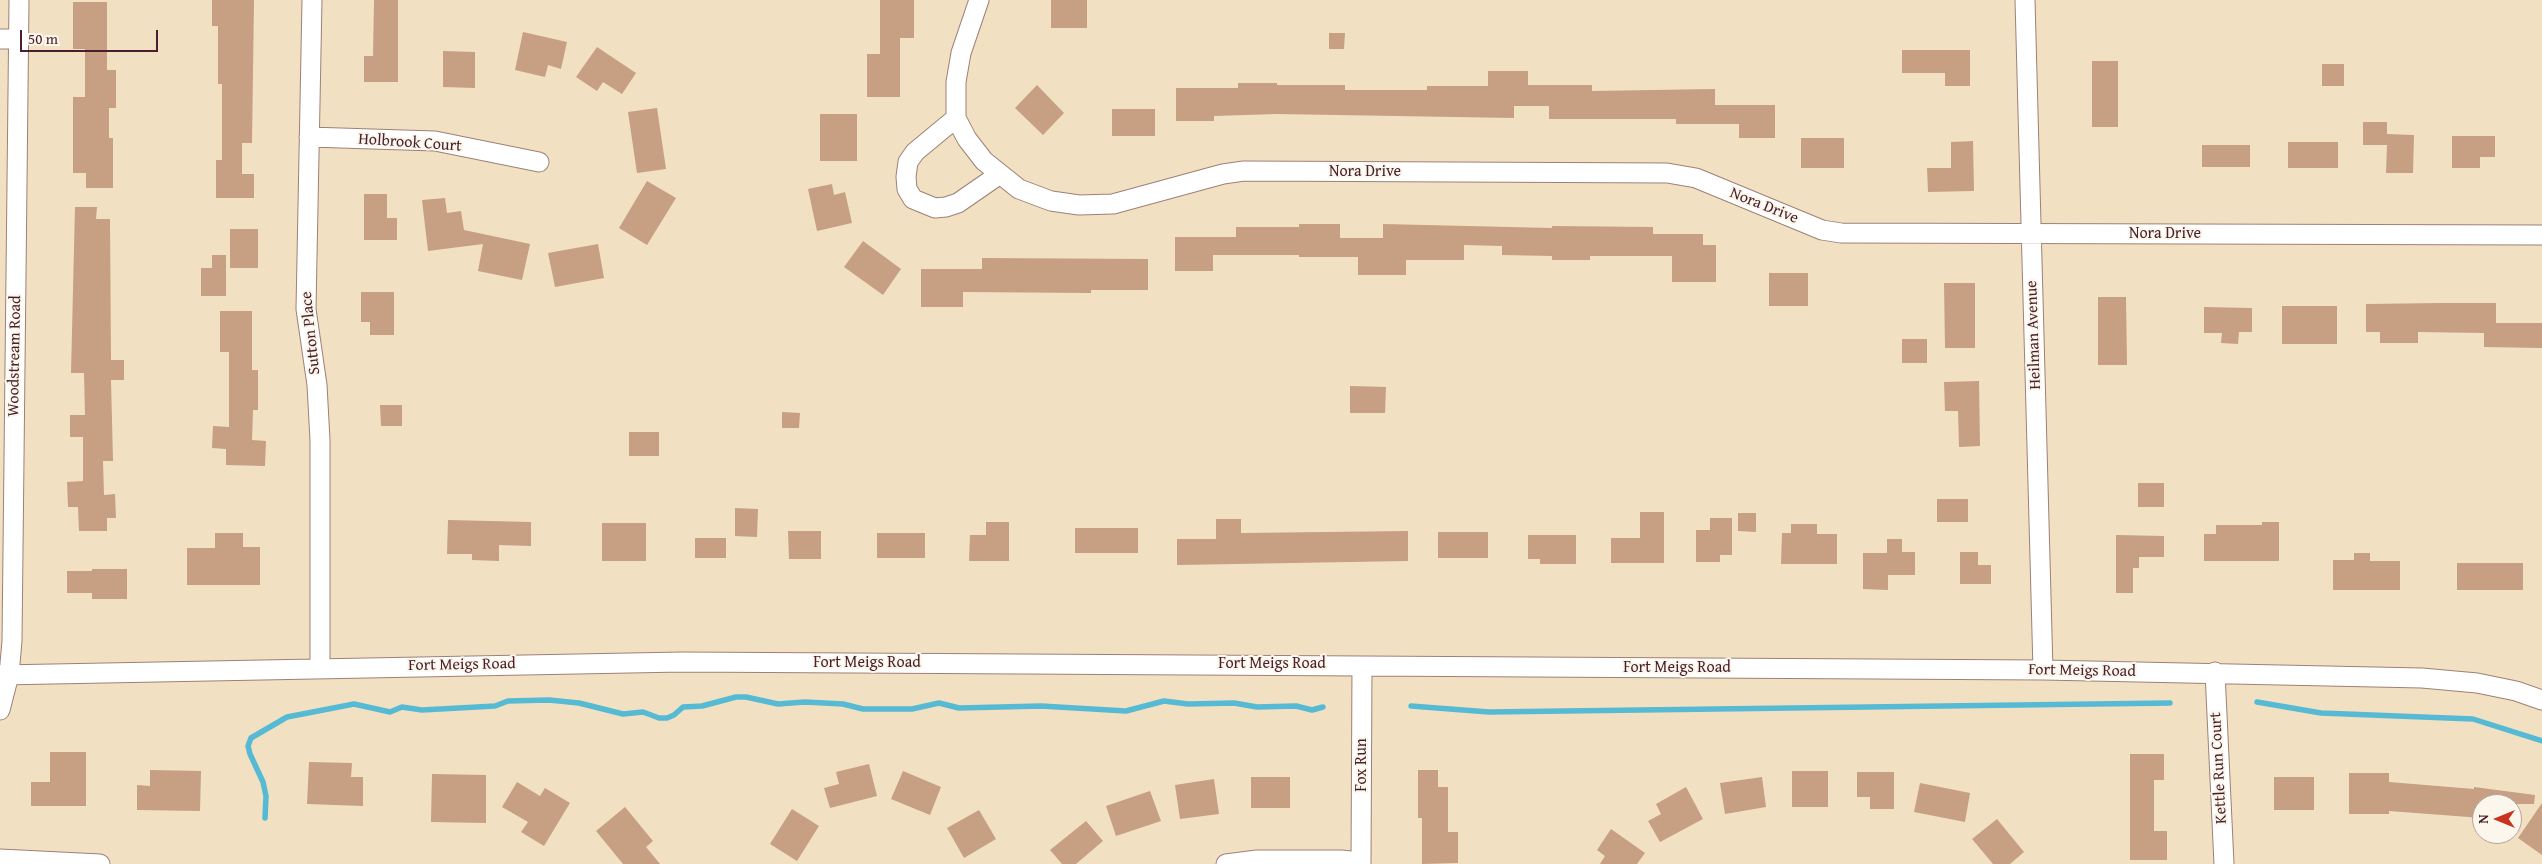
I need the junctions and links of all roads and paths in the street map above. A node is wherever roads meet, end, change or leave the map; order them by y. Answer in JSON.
{"nodes":[{"id":1,"x":19,"y":0,"type":"edge"},
{"id":2,"x":312,"y":0,"type":"edge"},
{"id":3,"x":979,"y":0,"type":"edge"},
{"id":4,"x":2025,"y":0,"type":"edge"},
{"id":5,"x":9,"y":39,"type":"edge"},
{"id":6,"x":956,"y":118,"type":"junction"},
{"id":7,"x":309,"y":137,"type":"junction"},
{"id":8,"x":539,"y":162,"type":"dead end"},
{"id":9,"x":1000,"y":174,"type":"junction"},
{"id":10,"x":2032,"y":233,"type":"junction"},
{"id":11,"x":2542,"y":235,"type":"edge"},
{"id":12,"x":7,"y":340,"type":"edge"},
{"id":13,"x":1362,"y":666,"type":"junction"},
{"id":14,"x":320,"y":667,"type":"junction"},
{"id":15,"x":2043,"y":670,"type":"junction"},
{"id":16,"x":2215,"y":672,"type":"junction"},
{"id":17,"x":4,"y":674,"type":"edge"},
{"id":18,"x":2542,"y":700,"type":"edge"},
{"id":19,"x":0,"y":710,"type":"edge"},
{"id":20,"x":0,"y":859,"type":"edge"},
{"id":21,"x":1362,"y":863,"type":"edge"},
{"id":22,"x":100,"y":864,"type":"edge"},
{"id":23,"x":1226,"y":864,"type":"edge"},
{"id":24,"x":2224,"y":864,"type":"edge"}],
"edges":[{"from":1,"to":5,"type":"street","name":"Woodstream Road"},
{"from":2,"to":7,"type":"street","name":"Sutton Place"},
{"from":3,"to":6,"type":"street","name":"Nora Drive"},
{"from":4,"to":10,"type":"street","name":"Heilman Avenue"},
{"from":5,"to":12,"type":"street","name":"Woodstream Road"},
{"from":6,"to":9,"type":"street","name":"Nora Drive"},
{"from":6,"to":9,"type":"street"},
{"from":7,"to":8,"type":"street","name":"Holbrook Court"},
{"from":7,"to":14,"type":"street","name":"Sutton Place"},
{"from":9,"to":10,"type":"street","name":"Nora Drive"},
{"from":10,"to":11,"type":"street","name":"Nora Drive"},
{"from":10,"to":15,"type":"street","name":"Heilman Avenue"},
{"from":12,"to":17,"type":"street","name":"Woodstream Road"},
{"from":13,"to":14,"type":"street","name":"Fort Meigs Road"},
{"from":13,"to":15,"type":"street","name":"Fort Meigs Road"},
{"from":13,"to":21,"type":"street","name":"Fox Run"},
{"from":14,"to":17,"type":"street","name":"Fort Meigs Road"},
{"from":15,"to":16,"type":"street","name":"Fort Meigs Road"},
{"from":16,"to":18,"type":"street","name":"Fort Meigs Road"},
{"from":16,"to":24,"type":"street","name":"Kettle Run Court"},
{"from":17,"to":19,"type":"street","name":"Woodstream Road"},
{"from":20,"to":22,"type":"street"},
{"from":21,"to":23,"type":"street"}]}
